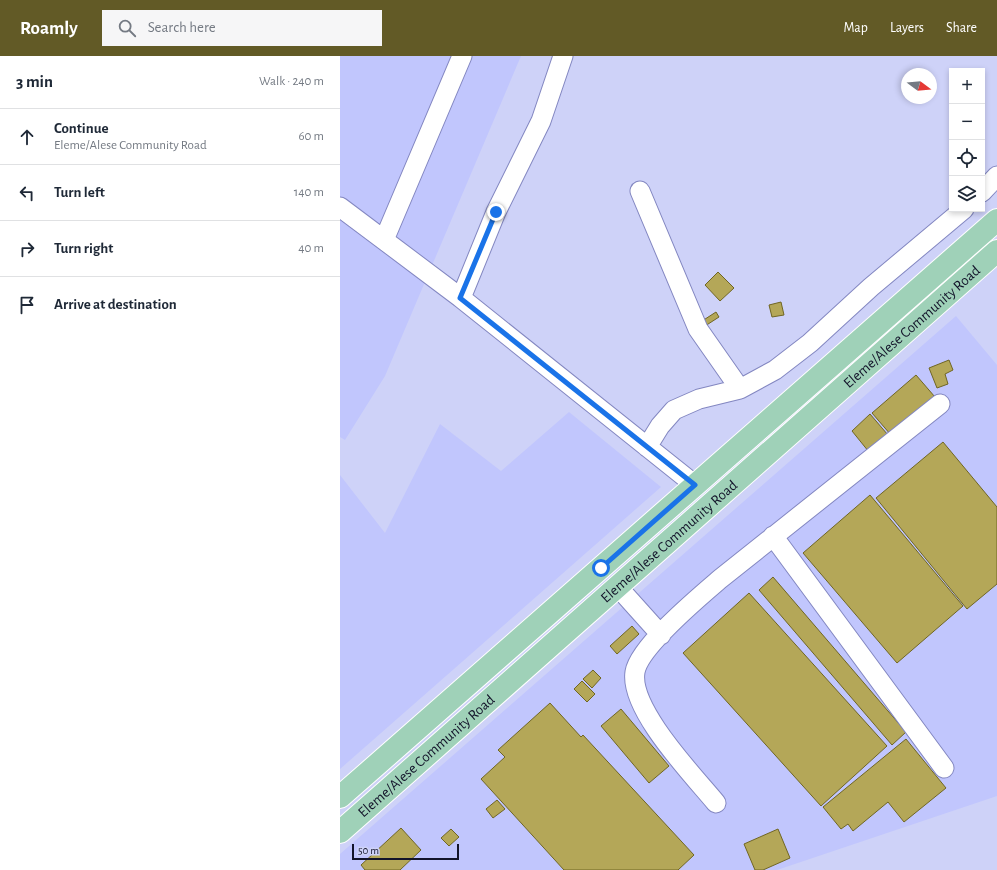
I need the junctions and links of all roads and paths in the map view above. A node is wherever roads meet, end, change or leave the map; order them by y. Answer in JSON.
{"nodes":[{"id":1,"x":462,"y":56,"type":"edge"},
{"id":2,"x":563,"y":56,"type":"edge"},
{"id":3,"x":997,"y":176,"type":"edge"},
{"id":4,"x":985,"y":189,"type":"edge"},
{"id":5,"x":640,"y":191,"type":"dead end"},
{"id":6,"x":340,"y":207,"type":"edge"},
{"id":7,"x":960,"y":212,"type":"edge"},
{"id":8,"x":997,"y":220,"type":"edge"},
{"id":9,"x":384,"y":240,"type":"junction"},
{"id":10,"x":997,"y":251,"type":"edge"},
{"id":11,"x":460,"y":298,"type":"junction"},
{"id":12,"x":740,"y":389,"type":"junction"},
{"id":13,"x":940,"y":404,"type":"dead end"},
{"id":14,"x":647,"y":447,"type":"junction"},
{"id":15,"x":695,"y":485,"type":"junction"},
{"id":16,"x":773,"y":536,"type":"junction"},
{"id":17,"x":617,"y":586,"type":"junction"},
{"id":18,"x":661,"y":635,"type":"junction"},
{"id":19,"x":944,"y":768,"type":"dead end"},
{"id":20,"x":340,"y":797,"type":"edge"},
{"id":21,"x":716,"y":803,"type":"dead end"},
{"id":22,"x":340,"y":832,"type":"edge"}],
"edges":[{"from":1,"to":9,"type":"lane"},
{"from":2,"to":11,"type":"lane"},
{"from":3,"to":4,"type":"lane"},
{"from":5,"to":12,"type":"lane"},
{"from":6,"to":9,"type":"lane"},
{"from":7,"to":12,"type":"lane"},
{"from":8,"to":15,"type":"main road","name":"Eleme/Alese Community Road"},
{"from":9,"to":11,"type":"lane"},
{"from":10,"to":17,"type":"main road","name":"Eleme/Alese Community Road"},
{"from":11,"to":14,"type":"lane"},
{"from":12,"to":14,"type":"lane"},
{"from":13,"to":16,"type":"lane"},
{"from":14,"to":15,"type":"lane"},
{"from":15,"to":20,"type":"main road","name":"Eleme/Alese Community Road"},
{"from":16,"to":18,"type":"lane"},
{"from":16,"to":19,"type":"lane"},
{"from":17,"to":18,"type":"lane"},
{"from":17,"to":22,"type":"main road","name":"Eleme/Alese Community Road"},
{"from":18,"to":21,"type":"lane"}]}
